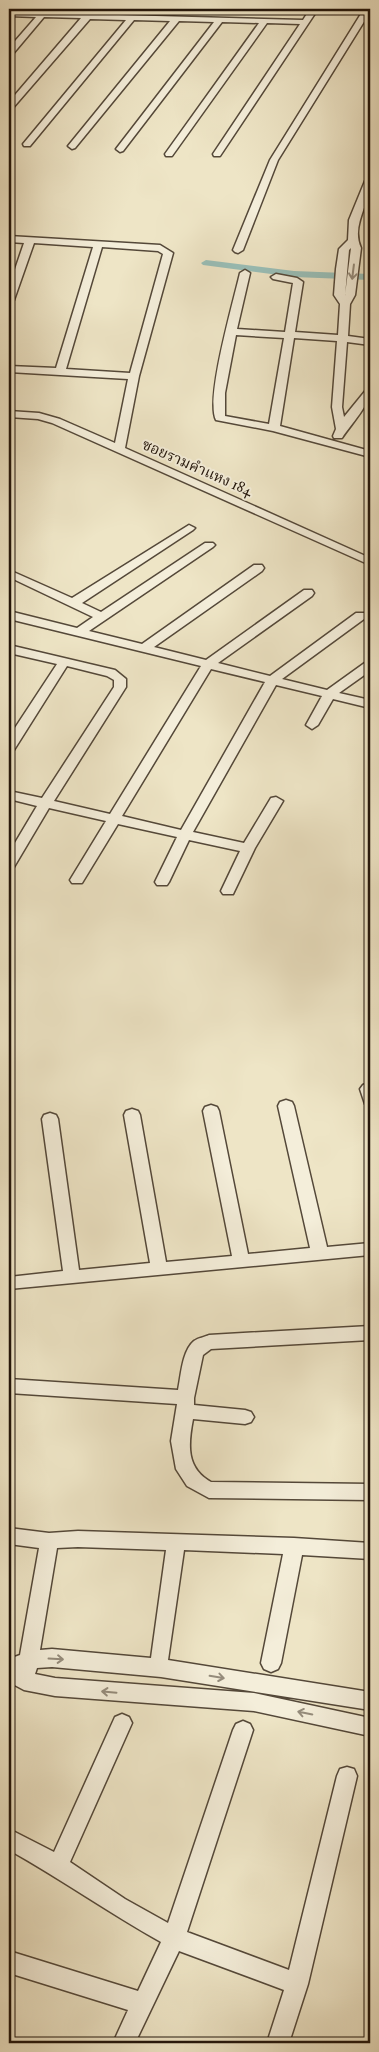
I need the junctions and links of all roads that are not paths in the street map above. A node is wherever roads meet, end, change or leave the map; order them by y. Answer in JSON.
{"nodes":[{"id":1,"x":114,"y":9,"type":"edge"},
{"id":2,"x":314,"y":9,"type":"edge"},
{"id":3,"x":368,"y":9,"type":"edge"},
{"id":4,"x":62,"y":13,"type":"edge"},
{"id":5,"x":9,"y":14,"type":"edge"},
{"id":6,"x":42,"y":15,"type":"junction"},
{"id":7,"x":86,"y":18,"type":"junction"},
{"id":8,"x":108,"y":18,"type":"junction"},
{"id":9,"x":131,"y":18,"type":"junction"},
{"id":10,"x":176,"y":19,"type":"junction"},
{"id":11,"x":220,"y":20,"type":"junction"},
{"id":12,"x":265,"y":21,"type":"junction"},
{"id":13,"x":306,"y":22,"type":"junction"},
{"id":14,"x":9,"y":54,"type":"edge"},
{"id":15,"x":9,"y":106,"type":"edge"},
{"id":16,"x":27,"y":144,"type":"dead end"},
{"id":17,"x":72,"y":146,"type":"dead end"},
{"id":18,"x":120,"y":149,"type":"dead end"},
{"id":19,"x":169,"y":154,"type":"dead end"},
{"id":20,"x":217,"y":154,"type":"dead end"},
{"id":21,"x":370,"y":181,"type":"edge"},
{"id":22,"x":9,"y":239,"type":"edge"},
{"id":23,"x":30,"y":240,"type":"junction"},
{"id":24,"x":98,"y":244,"type":"junction"},
{"id":25,"x":354,"y":245,"type":"junction"},
{"id":26,"x":238,"y":250,"type":"dead end"},
{"id":27,"x":245,"y":273,"type":"dead end"},
{"id":28,"x":276,"y":277,"type":"dead end"},
{"id":29,"x":344,"y":298,"type":"junction"},
{"id":30,"x":9,"y":300,"type":"edge"},
{"id":31,"x":233,"y":332,"type":"junction"},
{"id":32,"x":289,"y":335,"type":"junction"},
{"id":33,"x":343,"y":338,"type":"junction"},
{"id":34,"x":370,"y":342,"type":"edge"},
{"id":35,"x":9,"y":369,"type":"edge"},
{"id":36,"x":60,"y":372,"type":"junction"},
{"id":37,"x":134,"y":376,"type":"junction"},
{"id":38,"x":370,"y":392,"type":"edge"},
{"id":39,"x":9,"y":414,"type":"edge"},
{"id":40,"x":274,"y":428,"type":"junction"},
{"id":41,"x":341,"y":429,"type":"junction"},
{"id":42,"x":335,"y":445,"type":"junction"},
{"id":43,"x":118,"y":449,"type":"junction"},
{"id":44,"x":370,"y":454,"type":"edge"},
{"id":45,"x":189,"y":528,"type":"dead end"},
{"id":46,"x":208,"y":545,"type":"dead end"},
{"id":47,"x":370,"y":562,"type":"edge"},
{"id":48,"x":258,"y":568,"type":"dead end"},
{"id":49,"x":9,"y":573,"type":"edge"},
{"id":50,"x":308,"y":593,"type":"dead end"},
{"id":51,"x":73,"y":604,"type":"junction"},
{"id":52,"x":13,"y":616,"type":"edge"},
{"id":53,"x":360,"y":616,"type":"dead end"},
{"id":54,"x":102,"y":617,"type":"junction"},
{"id":55,"x":9,"y":629,"type":"edge"},
{"id":56,"x":79,"y":632,"type":"junction"},
{"id":57,"x":144,"y":648,"type":"junction"},
{"id":58,"x":9,"y":649,"type":"edge"},
{"id":59,"x":64,"y":662,"type":"junction"},
{"id":60,"x":208,"y":664,"type":"junction"},
{"id":61,"x":370,"y":665,"type":"edge"},
{"id":62,"x":272,"y":680,"type":"junction"},
{"id":63,"x":329,"y":694,"type":"junction"},
{"id":64,"x":370,"y":704,"type":"edge"},
{"id":65,"x":312,"y":725,"type":"dead end"},
{"id":66,"x":9,"y":746,"type":"edge"},
{"id":67,"x":9,"y":795,"type":"edge"},
{"id":68,"x":276,"y":800,"type":"dead end"},
{"id":69,"x":45,"y":804,"type":"junction"},
{"id":70,"x":114,"y":819,"type":"junction"},
{"id":71,"x":185,"y":835,"type":"junction"},
{"id":72,"x":248,"y":848,"type":"junction"},
{"id":73,"x":9,"y":864,"type":"edge"},
{"id":74,"x":78,"y":880,"type":"dead end"},
{"id":75,"x":162,"y":882,"type":"dead end"},
{"id":76,"x":228,"y":891,"type":"dead end"},
{"id":77,"x":286,"y":1106,"type":"dead end"},
{"id":78,"x":211,"y":1111,"type":"dead end"},
{"id":79,"x":132,"y":1115,"type":"dead end"},
{"id":80,"x":50,"y":1119,"type":"dead end"},
{"id":81,"x":370,"y":1249,"type":"edge"},
{"id":82,"x":320,"y":1254,"type":"junction"},
{"id":83,"x":241,"y":1261,"type":"junction"},
{"id":84,"x":159,"y":1269,"type":"junction"},
{"id":85,"x":72,"y":1277,"type":"junction"},
{"id":86,"x":9,"y":1283,"type":"edge"},
{"id":87,"x":370,"y":1333,"type":"edge"},
{"id":88,"x":9,"y":1386,"type":"edge"},
{"id":89,"x":186,"y":1405,"type":"junction"},
{"id":90,"x":245,"y":1417,"type":"dead end"},
{"id":91,"x":370,"y":1492,"type":"edge"},
{"id":92,"x":9,"y":1536,"type":"edge"},
{"id":93,"x":49,"y":1541,"type":"junction"},
{"id":94,"x":176,"y":1543,"type":"junction"},
{"id":95,"x":294,"y":1546,"type":"junction"},
{"id":96,"x":370,"y":1551,"type":"edge"},
{"id":97,"x":29,"y":1660,"type":"junction"},
{"id":98,"x":154,"y":1662,"type":"junction"},
{"id":99,"x":271,"y":1663,"type":"dead end"},
{"id":100,"x":14,"y":1674,"type":"edge"},
{"id":101,"x":144,"y":1695,"type":"junction"},
{"id":102,"x":366,"y":1700,"type":"edge"},
{"id":103,"x":122,"y":1723,"type":"dead end"},
{"id":104,"x":362,"y":1725,"type":"edge"},
{"id":105,"x":243,"y":1730,"type":"dead end"},
{"id":106,"x":347,"y":1776,"type":"dead end"},
{"id":107,"x":9,"y":1840,"type":"edge"},
{"id":108,"x":58,"y":1866,"type":"junction"},
{"id":109,"x":174,"y":1938,"type":"junction"},
{"id":110,"x":9,"y":1964,"type":"edge"},
{"id":111,"x":297,"y":1984,"type":"junction"},
{"id":112,"x":142,"y":2004,"type":"junction"},
{"id":113,"x":124,"y":2043,"type":"edge"},
{"id":114,"x":278,"y":2043,"type":"edge"}],
"edges":[{"from":1,"to":8,"type":"street"},
{"from":2,"to":13,"type":"street"},
{"from":3,"to":26,"type":"street"},
{"from":4,"to":6,"type":"street"},
{"from":4,"to":7,"type":"street"},
{"from":5,"to":6,"type":"street"},
{"from":6,"to":14,"type":"street"},
{"from":7,"to":8,"type":"street"},
{"from":7,"to":15,"type":"street"},
{"from":8,"to":9,"type":"street"},
{"from":9,"to":10,"type":"street"},
{"from":9,"to":16,"type":"street"},
{"from":10,"to":11,"type":"street"},
{"from":10,"to":17,"type":"street"},
{"from":11,"to":12,"type":"street"},
{"from":11,"to":18,"type":"street"},
{"from":12,"to":13,"type":"street"},
{"from":12,"to":19,"type":"street"},
{"from":13,"to":20,"type":"street"},
{"from":21,"to":25,"type":"street"},
{"from":22,"to":23,"type":"street"},
{"from":23,"to":24,"type":"street"},
{"from":23,"to":30,"type":"street"},
{"from":24,"to":36,"type":"street"},
{"from":24,"to":37,"type":"street"},
{"from":25,"to":29,"type":"street","one_way":true},
{"from":25,"to":29,"type":"street"},
{"from":27,"to":31,"type":"street"},
{"from":28,"to":32,"type":"street"},
{"from":29,"to":33,"type":"street"},
{"from":31,"to":32,"type":"street"},
{"from":31,"to":40,"type":"street"},
{"from":32,"to":33,"type":"street"},
{"from":32,"to":40,"type":"street"},
{"from":33,"to":34,"type":"street"},
{"from":33,"to":41,"type":"street"},
{"from":35,"to":36,"type":"street"},
{"from":36,"to":37,"type":"street"},
{"from":37,"to":43,"type":"street"},
{"from":38,"to":41,"type":"street"},
{"from":39,"to":43,"type":"street","name":"ซอยรามคำแหง 184"},
{"from":40,"to":42,"type":"street"},
{"from":41,"to":42,"type":"street"},
{"from":42,"to":44,"type":"street"},
{"from":43,"to":47,"type":"street","name":"ซอยรามคำแหง 184"},
{"from":45,"to":51,"type":"street"},
{"from":46,"to":54,"type":"street"},
{"from":48,"to":57,"type":"street"},
{"from":49,"to":51,"type":"street"},
{"from":50,"to":60,"type":"street"},
{"from":51,"to":54,"type":"street"},
{"from":52,"to":55,"type":"street"},
{"from":52,"to":56,"type":"street"},
{"from":53,"to":62,"type":"street"},
{"from":54,"to":56,"type":"street"},
{"from":56,"to":57,"type":"street"},
{"from":57,"to":60,"type":"street"},
{"from":58,"to":59,"type":"street"},
{"from":59,"to":66,"type":"street"},
{"from":59,"to":69,"type":"street"},
{"from":60,"to":62,"type":"street"},
{"from":60,"to":70,"type":"street"},
{"from":61,"to":63,"type":"street"},
{"from":62,"to":63,"type":"street"},
{"from":62,"to":71,"type":"street"},
{"from":63,"to":64,"type":"street"},
{"from":63,"to":65,"type":"street"},
{"from":67,"to":69,"type":"street"},
{"from":68,"to":72,"type":"street"},
{"from":69,"to":70,"type":"street"},
{"from":69,"to":73,"type":"street"},
{"from":70,"to":71,"type":"street"},
{"from":70,"to":74,"type":"street"},
{"from":71,"to":72,"type":"street"},
{"from":71,"to":75,"type":"street"},
{"from":72,"to":76,"type":"street"},
{"from":77,"to":82,"type":"street"},
{"from":78,"to":83,"type":"street"},
{"from":79,"to":84,"type":"street"},
{"from":80,"to":85,"type":"street"},
{"from":81,"to":82,"type":"street"},
{"from":82,"to":83,"type":"street"},
{"from":83,"to":84,"type":"street"},
{"from":84,"to":85,"type":"street"},
{"from":85,"to":86,"type":"street"},
{"from":87,"to":89,"type":"street"},
{"from":88,"to":89,"type":"street"},
{"from":89,"to":90,"type":"street"},
{"from":89,"to":91,"type":"street"},
{"from":92,"to":93,"type":"street"},
{"from":93,"to":94,"type":"street"},
{"from":93,"to":97,"type":"street"},
{"from":94,"to":95,"type":"street"},
{"from":94,"to":98,"type":"street"},
{"from":95,"to":96,"type":"street"},
{"from":95,"to":99,"type":"street"},
{"from":97,"to":98,"type":"street","one_way":true},
{"from":97,"to":100,"type":"street"},
{"from":98,"to":101,"type":"street"},
{"from":98,"to":102,"type":"street","one_way":true},
{"from":101,"to":100,"type":"street","one_way":true},
{"from":104,"to":101,"type":"street","one_way":true},
{"from":102,"to":104,"type":"street"},
{"from":103,"to":108,"type":"street"},
{"from":105,"to":109,"type":"street"},
{"from":106,"to":111,"type":"street"},
{"from":107,"to":108,"type":"street"},
{"from":108,"to":109,"type":"street"},
{"from":109,"to":111,"type":"street"},
{"from":109,"to":112,"type":"street"},
{"from":110,"to":112,"type":"street"},
{"from":111,"to":114,"type":"street"},
{"from":112,"to":113,"type":"street"}]}
